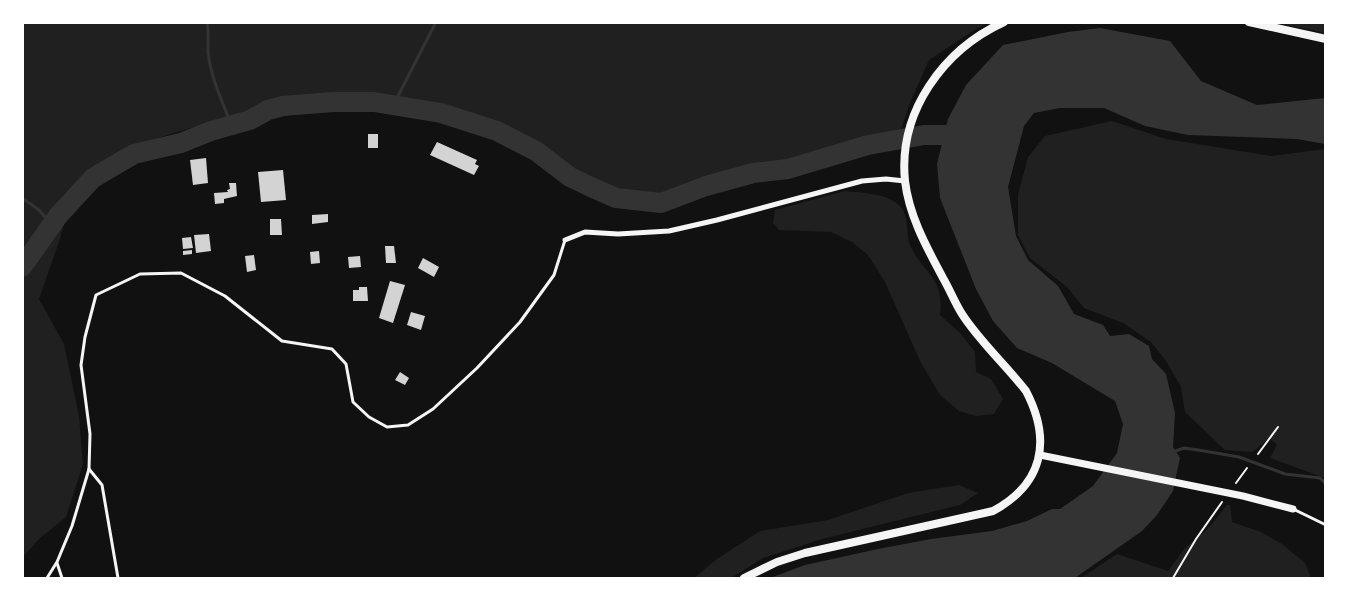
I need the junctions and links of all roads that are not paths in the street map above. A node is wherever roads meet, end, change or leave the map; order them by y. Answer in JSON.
{"nodes":[{"id":1,"x":1004,"y":22,"type":"edge"},
{"id":2,"x":1250,"y":22,"type":"edge"},
{"id":3,"x":1326,"y":39,"type":"edge"},
{"id":4,"x":905,"y":181,"type":"junction"},
{"id":5,"x":565,"y":240,"type":"joint"},
{"id":6,"x":1040,"y":455,"type":"junction"},
{"id":7,"x":89,"y":469,"type":"junction"},
{"id":8,"x":1293,"y":509,"type":"joint"},
{"id":9,"x":1326,"y":525,"type":"edge"},
{"id":10,"x":57,"y":562,"type":"junction"},
{"id":11,"x":47,"y":579,"type":"edge"},
{"id":12,"x":62,"y":579,"type":"edge"},
{"id":13,"x":118,"y":579,"type":"edge"},
{"id":14,"x":744,"y":579,"type":"edge"}],
"edges":[{"from":1,"to":4,"type":"main road"},
{"from":2,"to":3,"type":"main road"},
{"from":4,"to":5,"type":"street"},
{"from":4,"to":6,"type":"main road"},
{"from":5,"to":7,"type":"lane"},
{"from":6,"to":8,"type":"street"},
{"from":6,"to":14,"type":"main road"},
{"from":7,"to":10,"type":"lane"},
{"from":7,"to":13,"type":"lane"},
{"from":8,"to":9,"type":"lane"},
{"from":10,"to":11,"type":"lane"},
{"from":10,"to":12,"type":"lane"}]}
